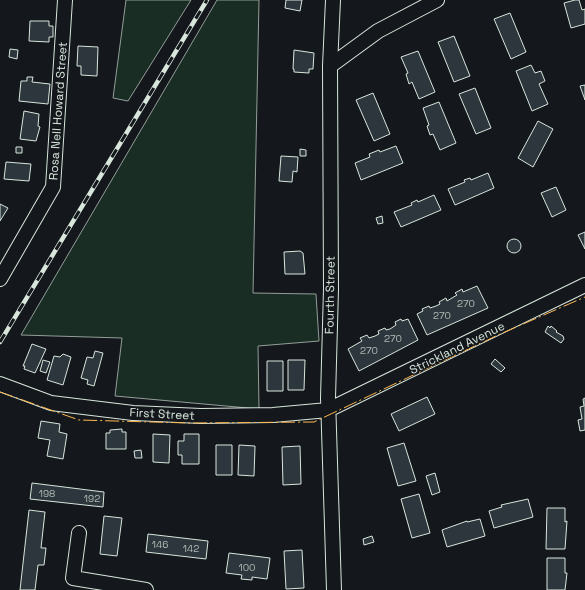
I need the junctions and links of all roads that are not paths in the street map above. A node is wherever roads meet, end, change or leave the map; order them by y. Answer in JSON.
{"nodes":[{"id":1,"x":65,"y":0,"type":"edge"},
{"id":2,"x":332,"y":0,"type":"edge"},
{"id":3,"x":437,"y":0,"type":"edge"},
{"id":4,"x":330,"y":66,"type":"junction"},
{"id":5,"x":0,"y":279,"type":"edge"},
{"id":6,"x":585,"y":285,"type":"edge"},
{"id":7,"x":2,"y":386,"type":"edge"},
{"id":8,"x":328,"y":410,"type":"junction"},
{"id":9,"x":80,"y":533,"type":"dead end"},
{"id":10,"x":146,"y":590,"type":"edge"},
{"id":11,"x":334,"y":590,"type":"edge"}],
"edges":[{"from":1,"to":5,"type":"street","name":"Rosa Nell Howard Street"},
{"from":2,"to":4,"type":"street","name":"Fourth Street"},
{"from":3,"to":4,"type":"street"},
{"from":4,"to":8,"type":"street","name":"Fourth Street"},
{"from":6,"to":8,"type":"street","name":"Strickland Avenue"},
{"from":7,"to":8,"type":"street","name":"First Street"},
{"from":8,"to":11,"type":"street","name":"Fourth Street"},
{"from":9,"to":10,"type":"street"}]}
